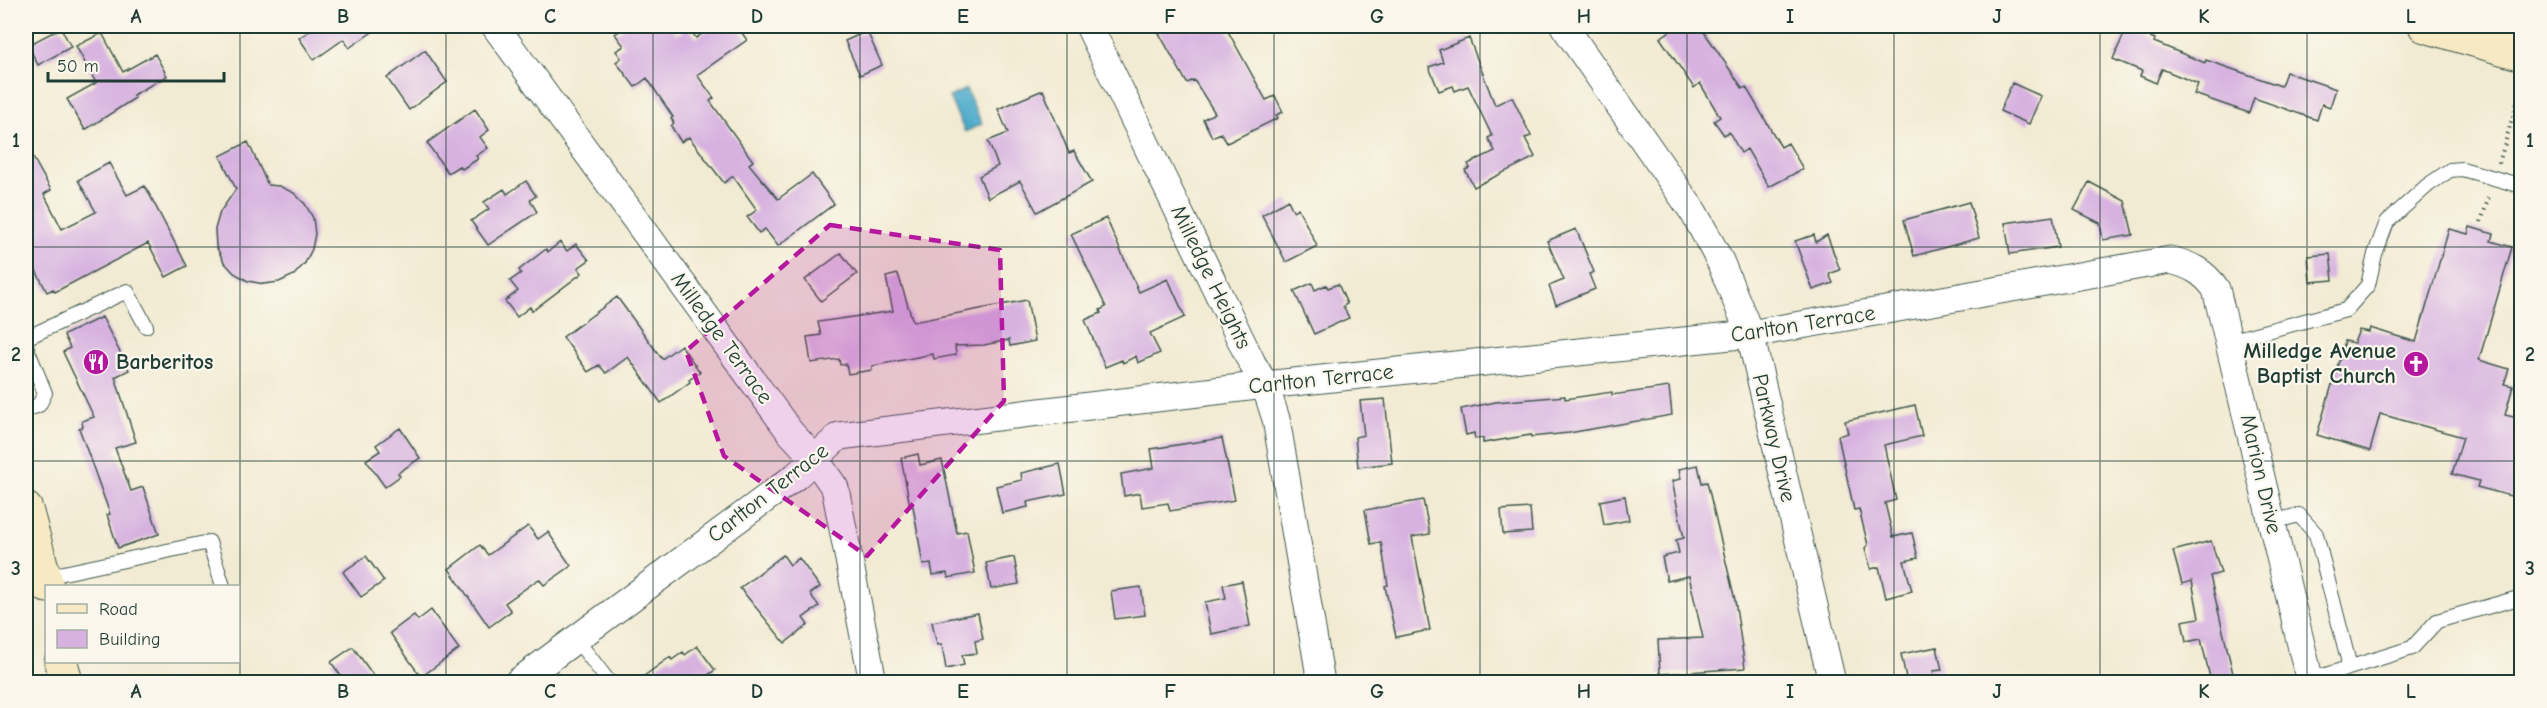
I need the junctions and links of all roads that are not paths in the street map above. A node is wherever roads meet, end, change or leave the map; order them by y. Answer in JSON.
{"nodes":[{"id":1,"x":495,"y":26,"type":"edge"},
{"id":2,"x":1089,"y":26,"type":"edge"},
{"id":3,"x":1564,"y":26,"type":"edge"},
{"id":4,"x":2425,"y":26,"type":"edge"},
{"id":5,"x":2470,"y":31,"type":"edge"},
{"id":6,"x":2522,"y":54,"type":"edge"},
{"id":7,"x":2522,"y":186,"type":"edge"},
{"id":8,"x":2200,"y":271,"type":"joint"},
{"id":9,"x":146,"y":326,"type":"dead end"},
{"id":10,"x":1750,"y":334,"type":"junction"},
{"id":11,"x":26,"y":338,"type":"edge"},
{"id":12,"x":2229,"y":341,"type":"junction"},
{"id":13,"x":26,"y":346,"type":"edge"},
{"id":14,"x":1265,"y":385,"type":"junction"},
{"id":15,"x":26,"y":410,"type":"edge"},
{"id":16,"x":815,"y":459,"type":"junction"},
{"id":17,"x":26,"y":509,"type":"edge"},
{"id":18,"x":2272,"y":522,"type":"junction"},
{"id":19,"x":46,"y":582,"type":"edge"},
{"id":20,"x":223,"y":585,"type":"edge"},
{"id":21,"x":2522,"y":597,"type":"edge"},
{"id":22,"x":576,"y":639,"type":"junction"},
{"id":23,"x":62,"y":663,"type":"edge"},
{"id":24,"x":2350,"y":667,"type":"junction"},
{"id":25,"x":2310,"y":681,"type":"edge"},
{"id":26,"x":66,"y":682,"type":"edge"},
{"id":27,"x":518,"y":682,"type":"edge"},
{"id":28,"x":609,"y":682,"type":"edge"},
{"id":29,"x":873,"y":682,"type":"edge"},
{"id":30,"x":1321,"y":682,"type":"edge"},
{"id":31,"x":1832,"y":682,"type":"edge"}],
"edges":[{"from":1,"to":16,"type":"street","name":"Milledge Terrace"},
{"from":2,"to":14,"type":"street","name":"Milledge Heights"},
{"from":3,"to":10,"type":"street","name":"Parkway Drive"},
{"from":4,"to":5,"type":"main road"},
{"from":5,"to":6,"type":"main road"},
{"from":7,"to":12,"type":"lane"},
{"from":8,"to":10,"type":"street","name":"Carlton Terrace"},
{"from":8,"to":12,"type":"street","name":"Marion Drive"},
{"from":9,"to":11,"type":"lane"},
{"from":10,"to":14,"type":"street","name":"Carlton Terrace"},
{"from":10,"to":31,"type":"street","name":"Parkway Drive"},
{"from":12,"to":18,"type":"street","name":"Marion Drive"},
{"from":13,"to":15,"type":"lane"},
{"from":14,"to":16,"type":"street","name":"Carlton Terrace"},
{"from":14,"to":30,"type":"street","name":"Milledge Heights"},
{"from":16,"to":22,"type":"street","name":"Carlton Terrace"},
{"from":16,"to":29,"type":"street","name":"Milledge Terrace"},
{"from":17,"to":19,"type":"main road"},
{"from":18,"to":24,"type":"lane"},
{"from":18,"to":25,"type":"street","name":"Marion Drive"},
{"from":19,"to":20,"type":"lane"},
{"from":21,"to":24,"type":"lane"},
{"from":22,"to":27,"type":"street","name":"Carlton Terrace"},
{"from":22,"to":28,"type":"lane"},
{"from":23,"to":26,"type":"main road"},
{"from":24,"to":25,"type":"lane"}]}
